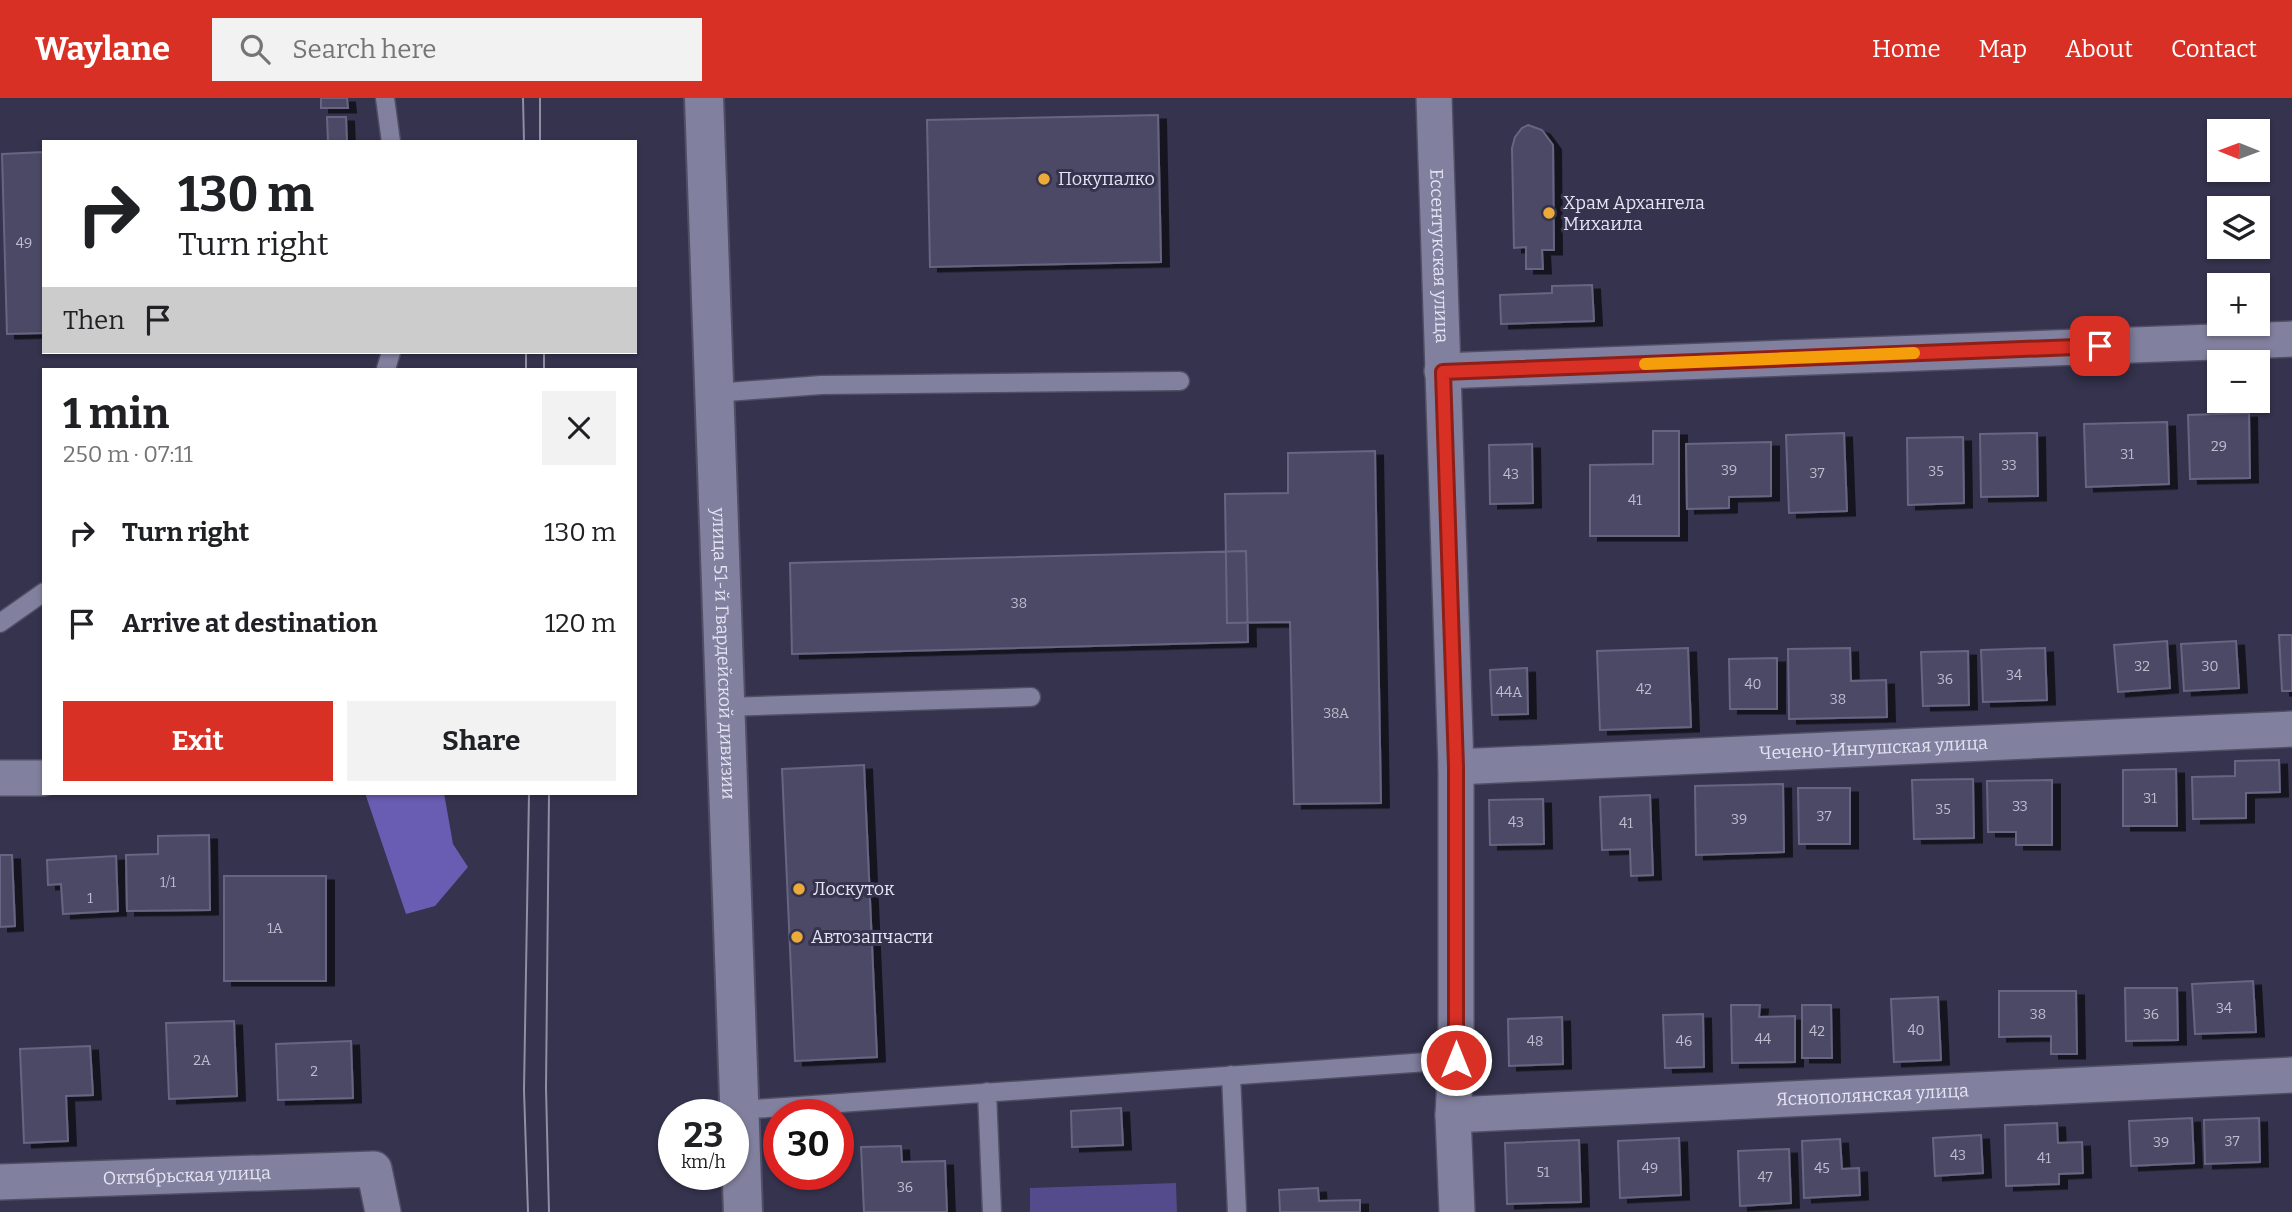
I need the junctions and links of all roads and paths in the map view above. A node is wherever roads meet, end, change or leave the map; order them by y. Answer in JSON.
{"nodes":[{"id":1,"x":385,"y":98,"type":"edge"},
{"id":2,"x":704,"y":98,"type":"edge"},
{"id":3,"x":1434,"y":98,"type":"edge"},
{"id":4,"x":391,"y":140,"type":"edge"},
{"id":5,"x":2292,"y":339,"type":"edge"},
{"id":6,"x":1443,"y":372,"type":"junction"},
{"id":7,"x":1180,"y":381,"type":"dead end"},
{"id":8,"x":714,"y":393,"type":"junction"},
{"id":9,"x":42,"y":593,"type":"edge"},
{"id":10,"x":0,"y":623,"type":"edge"},
{"id":11,"x":1031,"y":697,"type":"dead end"},
{"id":12,"x":726,"y":707,"type":"junction"},
{"id":13,"x":2292,"y":729,"type":"edge"},
{"id":14,"x":1456,"y":767,"type":"junction"},
{"id":15,"x":0,"y":778,"type":"edge"},
{"id":16,"x":42,"y":778,"type":"edge"},
{"id":17,"x":1456,"y":1060,"type":"junction"},
{"id":18,"x":1231,"y":1075,"type":"junction"},
{"id":19,"x":2292,"y":1075,"type":"edge"},
{"id":20,"x":987,"y":1092,"type":"junction"},
{"id":21,"x":740,"y":1099,"type":"edge"},
{"id":22,"x":749,"y":1109,"type":"edge"},
{"id":23,"x":1453,"y":1115,"type":"junction"},
{"id":24,"x":0,"y":1182,"type":"edge"},
{"id":25,"x":742,"y":1190,"type":"edge"},
{"id":26,"x":383,"y":1212,"type":"edge"},
{"id":27,"x":743,"y":1212,"type":"edge"},
{"id":28,"x":992,"y":1212,"type":"edge"},
{"id":29,"x":1237,"y":1212,"type":"edge"},
{"id":30,"x":1457,"y":1212,"type":"edge"}],
"edges":[{"from":1,"to":4,"type":"lane"},
{"from":2,"to":8,"type":"main road","name":"улица 51-й Гвардейской дивизии"},
{"from":3,"to":6,"type":"street","name":"Ессентукская улица"},
{"from":5,"to":6,"type":"street"},
{"from":6,"to":14,"type":"street","name":"Ессентукская улица"},
{"from":7,"to":8,"type":"lane"},
{"from":8,"to":12,"type":"main road","name":"улица 51-й Гвардейской дивизии"},
{"from":9,"to":10,"type":"lane"},
{"from":11,"to":12,"type":"lane"},
{"from":12,"to":21,"type":"main road","name":"улица 51-й Гвардейской дивизии"},
{"from":13,"to":14,"type":"street","name":"Чечено-Ингушская улица"},
{"from":14,"to":17,"type":"street","name":"Ессентукская улица"},
{"from":15,"to":16,"type":"street"},
{"from":17,"to":18,"type":"lane"},
{"from":17,"to":23,"type":"street","name":"Ессентукская улица"},
{"from":18,"to":20,"type":"lane"},
{"from":18,"to":29,"type":"lane"},
{"from":19,"to":23,"type":"street","name":"Яснополянская улица"},
{"from":20,"to":22,"type":"lane"},
{"from":20,"to":28,"type":"lane"},
{"from":23,"to":30,"type":"street","name":"Ессентукская улица"},
{"from":24,"to":26,"type":"street","name":"Октябрьская улица"},
{"from":25,"to":27,"type":"main road","name":"улица 51-й Гвардейской дивизии"}]}
